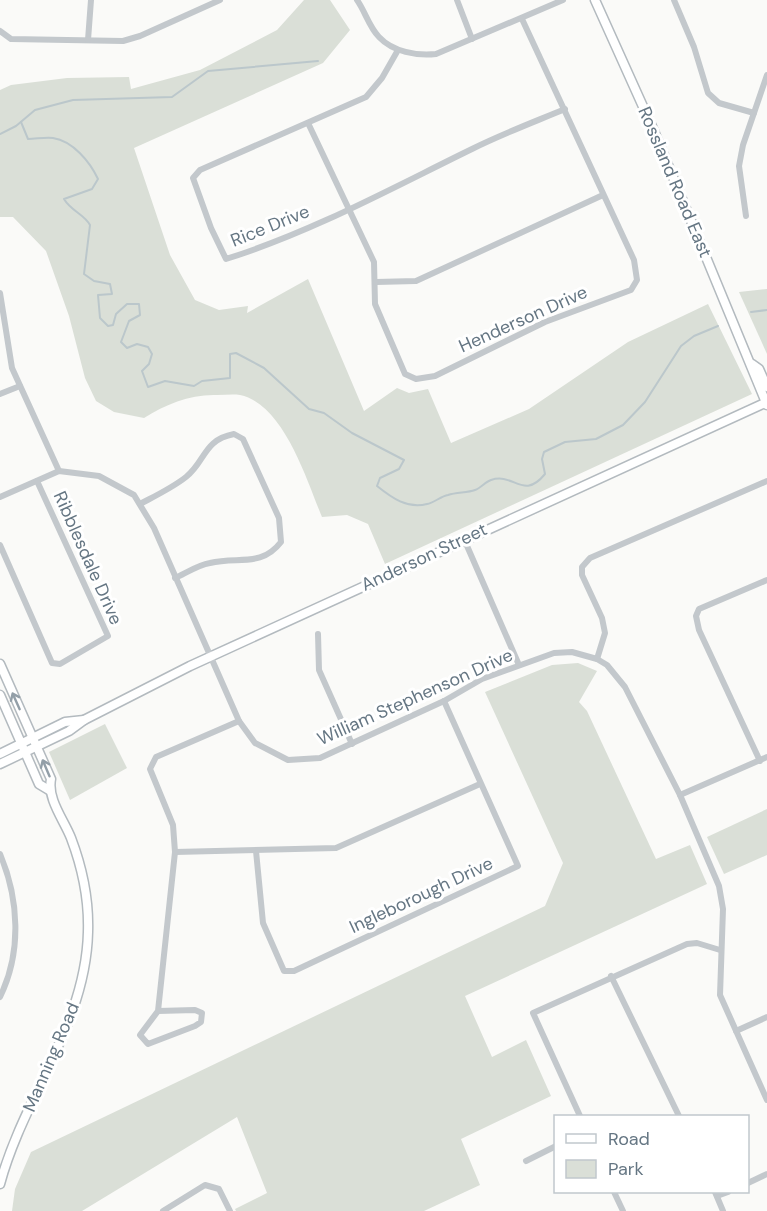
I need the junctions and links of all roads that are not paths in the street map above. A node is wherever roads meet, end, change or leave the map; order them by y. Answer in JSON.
{"nodes":[{"id":1,"x":91,"y":0,"type":"edge"},
{"id":2,"x":220,"y":0,"type":"edge"},
{"id":3,"x":357,"y":0,"type":"edge"},
{"id":4,"x":457,"y":0,"type":"edge"},
{"id":5,"x":563,"y":0,"type":"edge"},
{"id":6,"x":596,"y":0,"type":"edge"},
{"id":7,"x":674,"y":0,"type":"edge"},
{"id":8,"x":522,"y":19,"type":"junction"},
{"id":9,"x":0,"y":31,"type":"edge"},
{"id":10,"x":472,"y":39,"type":"junction"},
{"id":11,"x":88,"y":40,"type":"junction"},
{"id":12,"x":398,"y":50,"type":"junction"},
{"id":13,"x":767,"y":75,"type":"edge"},
{"id":14,"x":565,"y":109,"type":"junction"},
{"id":15,"x":754,"y":113,"type":"junction"},
{"id":16,"x":308,"y":123,"type":"junction"},
{"id":17,"x":603,"y":195,"type":"junction"},
{"id":18,"x":350,"y":209,"type":"junction"},
{"id":19,"x":746,"y":216,"type":"dead end"},
{"id":20,"x":376,"y":282,"type":"junction"},
{"id":21,"x":0,"y":293,"type":"edge"},
{"id":22,"x":752,"y":364,"type":"junction"},
{"id":23,"x":20,"y":386,"type":"junction"},
{"id":24,"x":767,"y":387,"type":"edge"},
{"id":25,"x":0,"y":394,"type":"edge"},
{"id":26,"x":767,"y":403,"type":"edge"},
{"id":27,"x":59,"y":471,"type":"junction"},
{"id":28,"x":37,"y":480,"type":"junction"},
{"id":29,"x":767,"y":481,"type":"edge"},
{"id":30,"x":0,"y":497,"type":"edge"},
{"id":31,"x":140,"y":504,"type":"junction"},
{"id":32,"x":464,"y":538,"type":"junction"},
{"id":33,"x":0,"y":545,"type":"edge"},
{"id":34,"x":175,"y":578,"type":"junction"},
{"id":35,"x":767,"y":580,"type":"edge"},
{"id":36,"x":318,"y":634,"type":"dead end"},
{"id":37,"x":210,"y":657,"type":"junction"},
{"id":38,"x":597,"y":659,"type":"junction"},
{"id":39,"x":0,"y":664,"type":"edge"},
{"id":40,"x":519,"y":665,"type":"junction"},
{"id":41,"x":0,"y":695,"type":"edge"},
{"id":42,"x":444,"y":701,"type":"junction"},
{"id":43,"x":84,"y":720,"type":"junction"},
{"id":44,"x":238,"y":721,"type":"junction"},
{"id":45,"x":33,"y":738,"type":"junction"},
{"id":46,"x":21,"y":743,"type":"junction"},
{"id":47,"x":352,"y":744,"type":"junction"},
{"id":48,"x":38,"y":747,"type":"junction"},
{"id":49,"x":25,"y":752,"type":"junction"},
{"id":50,"x":0,"y":754,"type":"edge"},
{"id":51,"x":767,"y":757,"type":"edge"},
{"id":52,"x":760,"y":761,"type":"junction"},
{"id":53,"x":0,"y":764,"type":"edge"},
{"id":54,"x":480,"y":784,"type":"junction"},
{"id":55,"x":49,"y":790,"type":"junction"},
{"id":56,"x":680,"y":795,"type":"junction"},
{"id":57,"x":256,"y":851,"type":"junction"},
{"id":58,"x":175,"y":852,"type":"junction"},
{"id":59,"x":0,"y":854,"type":"edge"},
{"id":60,"x":720,"y":950,"type":"junction"},
{"id":61,"x":612,"y":976,"type":"junction"},
{"id":62,"x":0,"y":997,"type":"edge"},
{"id":63,"x":158,"y":1011,"type":"junction"},
{"id":64,"x":767,"y":1017,"type":"edge"},
{"id":65,"x":736,"y":1031,"type":"junction"},
{"id":66,"x":767,"y":1100,"type":"edge"},
{"id":67,"x":580,"y":1115,"type":"edge"},
{"id":68,"x":679,"y":1115,"type":"edge"},
{"id":69,"x":554,"y":1147,"type":"edge"},
{"id":70,"x":526,"y":1161,"type":"dead end"},
{"id":71,"x":767,"y":1174,"type":"edge"},
{"id":72,"x":749,"y":1182,"type":"edge"},
{"id":73,"x":0,"y":1184,"type":"edge"},
{"id":74,"x":615,"y":1193,"type":"edge"},
{"id":75,"x":716,"y":1194,"type":"edge"},
{"id":76,"x":163,"y":1211,"type":"edge"},
{"id":77,"x":230,"y":1211,"type":"edge"},
{"id":78,"x":623,"y":1211,"type":"edge"},
{"id":79,"x":723,"y":1211,"type":"edge"}],
"edges":[{"from":1,"to":11,"type":"street"},
{"from":2,"to":11,"type":"street"},
{"from":3,"to":12,"type":"street"},
{"from":4,"to":10,"type":"street"},
{"from":5,"to":8,"type":"street"},
{"from":6,"to":22,"type":"main road","name":"Rossland Road East"},
{"from":7,"to":15,"type":"street"},
{"from":8,"to":10,"type":"street"},
{"from":8,"to":14,"type":"street","name":"Henderson Drive"},
{"from":9,"to":11,"type":"street"},
{"from":10,"to":12,"type":"street"},
{"from":12,"to":16,"type":"street","name":"Rice Drive"},
{"from":13,"to":15,"type":"street"},
{"from":14,"to":17,"type":"street","name":"Henderson Drive"},
{"from":14,"to":18,"type":"street","name":"Rice Drive"},
{"from":15,"to":19,"type":"street"},
{"from":16,"to":18,"type":"street","name":"Henderson Drive"},
{"from":16,"to":18,"type":"street","name":"Rice Drive"},
{"from":17,"to":20,"type":"street"},
{"from":17,"to":20,"type":"street","name":"Henderson Drive"},
{"from":18,"to":20,"type":"street","name":"Henderson Drive"},
{"from":21,"to":23,"type":"street"},
{"from":22,"to":24,"type":"main road","name":"Rossland Road East"},
{"from":22,"to":26,"type":"main road","name":"Rossland Road East"},
{"from":23,"to":25,"type":"street"},
{"from":23,"to":27,"type":"street"},
{"from":26,"to":32,"type":"main road","name":"Anderson Street"},
{"from":27,"to":28,"type":"street","name":"Ribblesdale Drive"},
{"from":27,"to":31,"type":"street","name":"Ribblesdale Drive"},
{"from":28,"to":30,"type":"street","name":"Ribblesdale Drive"},
{"from":28,"to":33,"type":"street","name":"Ribblesdale Drive"},
{"from":29,"to":38,"type":"street"},
{"from":31,"to":34,"type":"street","name":"Ribblesdale Drive"},
{"from":31,"to":34,"type":"street"},
{"from":32,"to":37,"type":"main road","name":"Anderson Street"},
{"from":32,"to":40,"type":"street"},
{"from":34,"to":37,"type":"street","name":"Ribblesdale Drive"},
{"from":35,"to":52,"type":"street"},
{"from":36,"to":47,"type":"street"},
{"from":37,"to":43,"type":"main road","name":"Anderson Street"},
{"from":37,"to":44,"type":"street","name":"William Stephenson Drive"},
{"from":38,"to":40,"type":"street","name":"William Stephenson Drive"},
{"from":38,"to":56,"type":"street","name":"William Stephenson Drive"},
{"from":45,"to":39,"type":"main road","name":"Manning Road","one_way":true},
{"from":40,"to":42,"type":"street","name":"William Stephenson Drive"},
{"from":41,"to":46,"type":"main road","name":"Manning Road"},
{"from":42,"to":47,"type":"street","name":"William Stephenson Drive"},
{"from":42,"to":54,"type":"street","name":"Ingleborough Drive"},
{"from":43,"to":45,"type":"main road","name":"Anderson Street"},
{"from":43,"to":48,"type":"main road","name":"Anderson Street"},
{"from":44,"to":47,"type":"street","name":"William Stephenson Drive"},
{"from":44,"to":58,"type":"street"},
{"from":45,"to":46,"type":"main road","name":"Anderson Street"},
{"from":45,"to":48,"type":"main road","name":"Manning Road"},
{"from":46,"to":49,"type":"main road","name":"Manning Road"},
{"from":46,"to":50,"type":"main road","name":"Anderson Street"},
{"from":48,"to":49,"type":"main road","name":"Anderson Street"},
{"from":55,"to":48,"type":"main road","name":"Manning Road","one_way":true},
{"from":49,"to":53,"type":"main road","name":"Anderson Street"},
{"from":49,"to":55,"type":"main road","name":"Manning Road"},
{"from":51,"to":52,"type":"street"},
{"from":52,"to":56,"type":"street"},
{"from":54,"to":57,"type":"street"},
{"from":54,"to":57,"type":"street","name":"Ingleborough Drive"},
{"from":55,"to":73,"type":"main road","name":"Manning Road"},
{"from":56,"to":60,"type":"street","name":"William Stephenson Drive"},
{"from":57,"to":58,"type":"street"},
{"from":58,"to":63,"type":"street"},
{"from":59,"to":62,"type":"street"},
{"from":60,"to":61,"type":"street"},
{"from":60,"to":65,"type":"street","name":"William Stephenson Drive"},
{"from":61,"to":67,"type":"street"},
{"from":61,"to":68,"type":"street"},
{"from":63,"to":63,"type":"street"},
{"from":64,"to":65,"type":"street"},
{"from":65,"to":66,"type":"street","name":"William Stephenson Drive"},
{"from":69,"to":70,"type":"street"},
{"from":71,"to":72,"type":"street"},
{"from":74,"to":78,"type":"street"},
{"from":75,"to":79,"type":"street"},
{"from":76,"to":77,"type":"street"}]}
